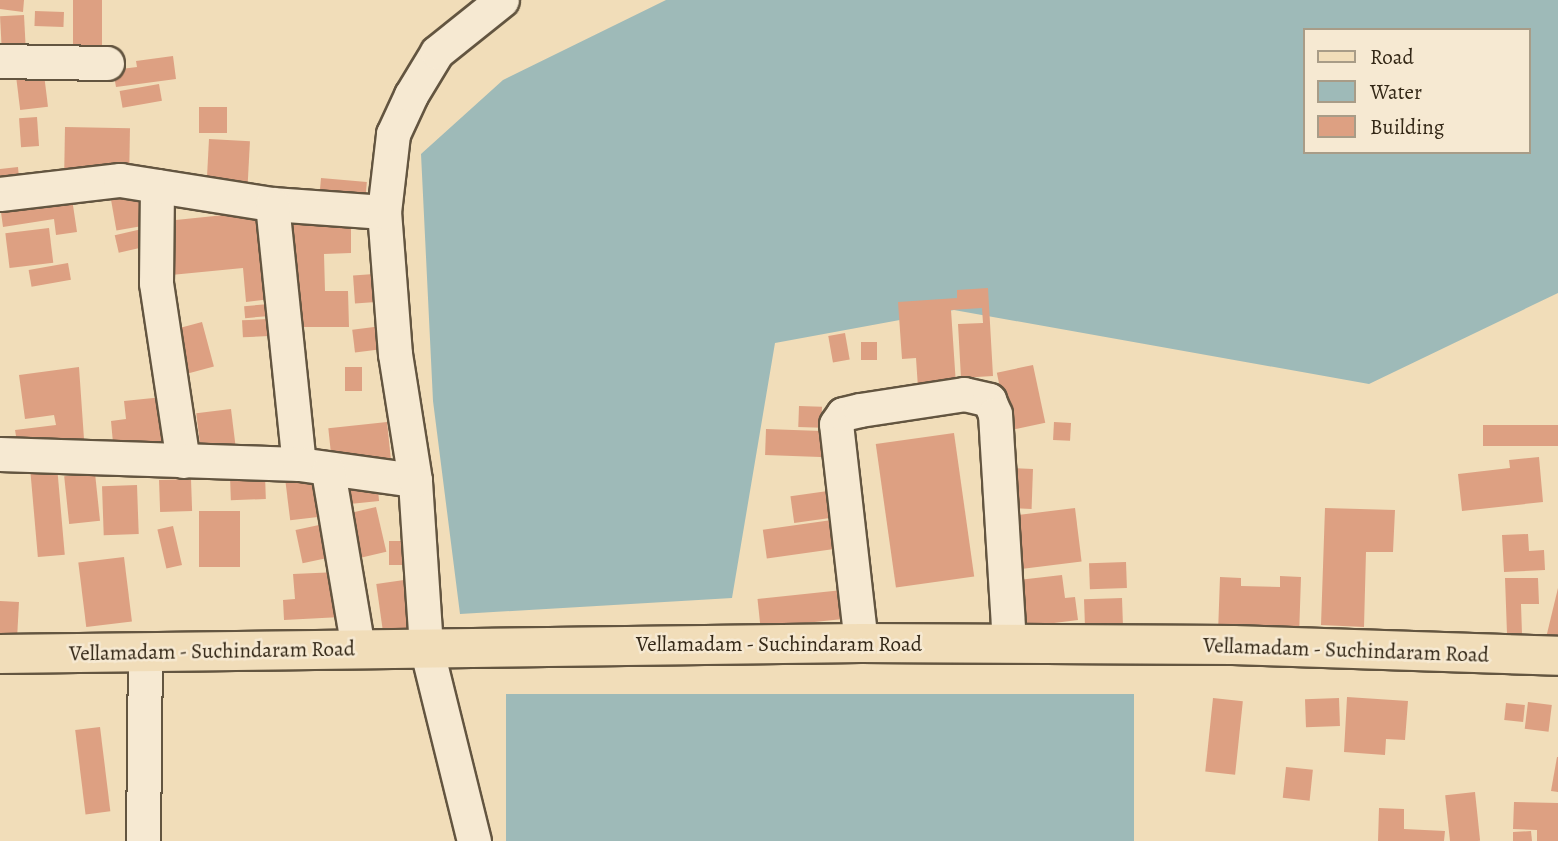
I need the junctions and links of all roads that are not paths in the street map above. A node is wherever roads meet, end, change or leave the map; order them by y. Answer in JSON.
{"nodes":[{"id":1,"x":502,"y":0,"type":"edge"},
{"id":2,"x":0,"y":61,"type":"edge"},
{"id":3,"x":107,"y":63,"type":"dead end"},
{"id":4,"x":157,"y":186,"type":"junction"},
{"id":5,"x":0,"y":194,"type":"edge"},
{"id":6,"x":272,"y":204,"type":"junction"},
{"id":7,"x":384,"y":212,"type":"junction"},
{"id":8,"x":0,"y":454,"type":"edge"},
{"id":9,"x":183,"y":461,"type":"junction"},
{"id":10,"x":313,"y":467,"type":"junction"},
{"id":11,"x":415,"y":480,"type":"junction"},
{"id":12,"x":861,"y":643,"type":"junction"},
{"id":13,"x":1009,"y":644,"type":"junction"},
{"id":14,"x":426,"y":647,"type":"junction"},
{"id":15,"x":358,"y":648,"type":"junction"},
{"id":16,"x":145,"y":652,"type":"junction"},
{"id":17,"x":0,"y":654,"type":"edge"},
{"id":18,"x":1558,"y":656,"type":"edge"},
{"id":19,"x":143,"y":841,"type":"edge"},
{"id":20,"x":474,"y":841,"type":"edge"}],
"edges":[{"from":1,"to":7,"type":"street"},
{"from":2,"to":3,"type":"street"},
{"from":4,"to":5,"type":"street"},
{"from":4,"to":6,"type":"street"},
{"from":4,"to":9,"type":"street"},
{"from":6,"to":7,"type":"street"},
{"from":6,"to":10,"type":"street"},
{"from":7,"to":11,"type":"street"},
{"from":8,"to":9,"type":"street"},
{"from":9,"to":10,"type":"street"},
{"from":10,"to":11,"type":"street"},
{"from":10,"to":15,"type":"street"},
{"from":11,"to":14,"type":"street"},
{"from":12,"to":13,"type":"main road","name":"Vellamadam - Suchindaram Road"},
{"from":12,"to":13,"type":"street"},
{"from":12,"to":14,"type":"main road","name":"Vellamadam - Suchindaram Road"},
{"from":13,"to":18,"type":"main road","name":"Vellamadam - Suchindaram Road"},
{"from":14,"to":15,"type":"main road","name":"Vellamadam - Suchindaram Road"},
{"from":14,"to":20,"type":"street"},
{"from":15,"to":16,"type":"main road","name":"Vellamadam - Suchindaram Road"},
{"from":16,"to":17,"type":"main road","name":"Vellamadam - Suchindaram Road"},
{"from":16,"to":19,"type":"street"}]}
